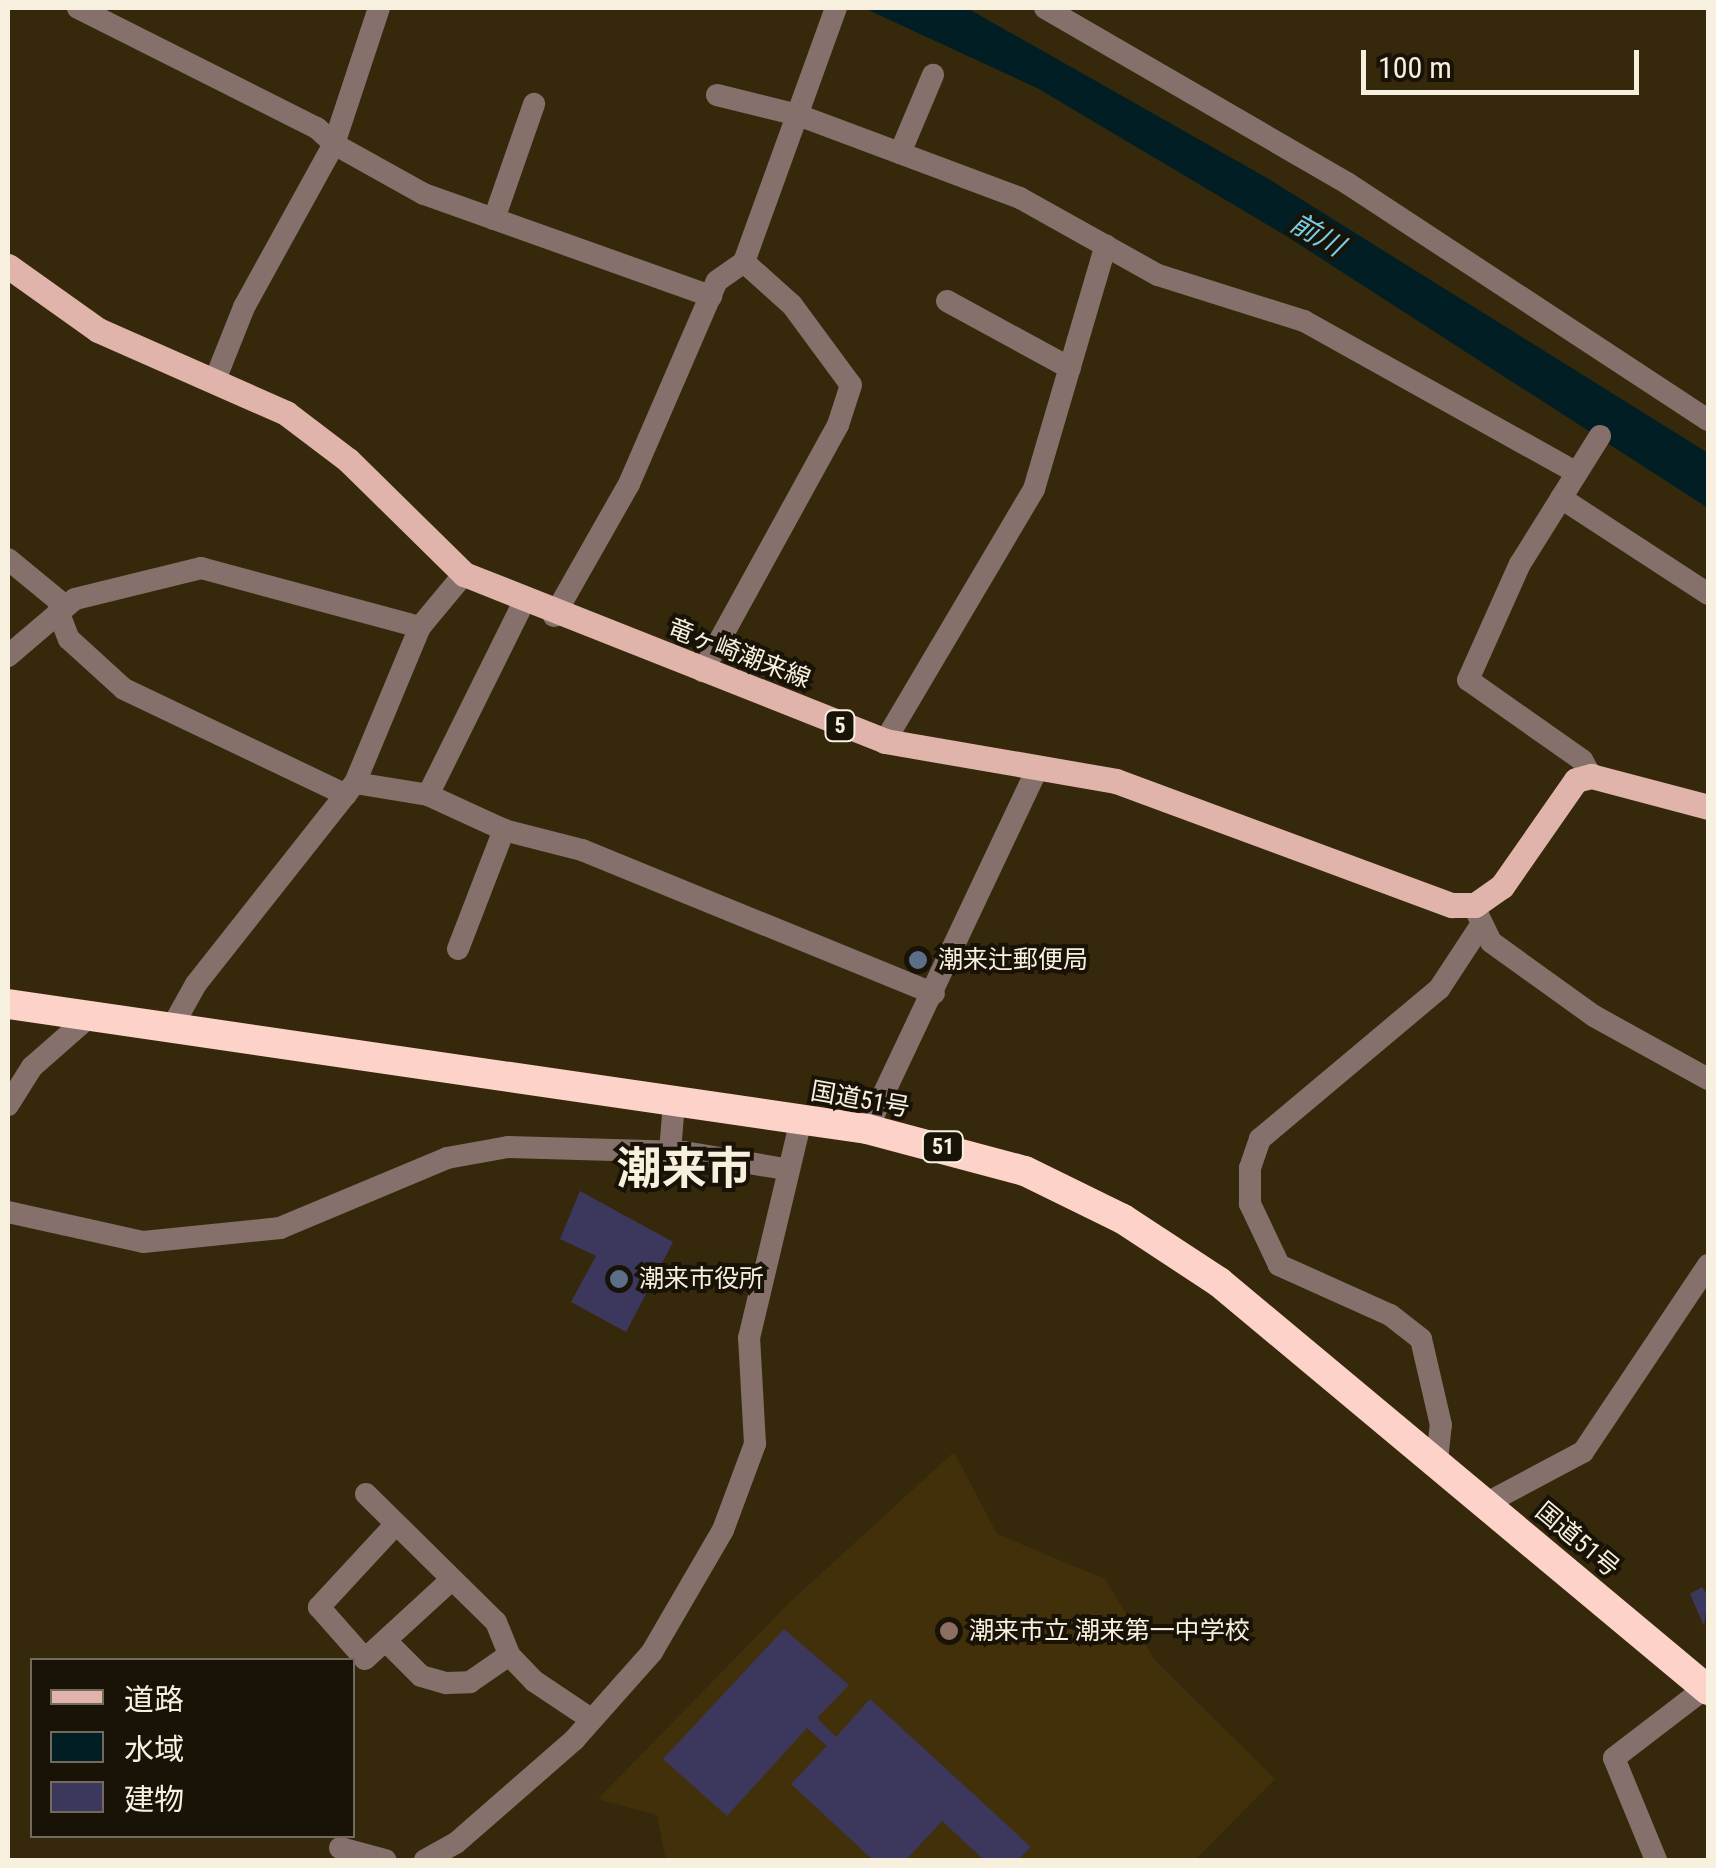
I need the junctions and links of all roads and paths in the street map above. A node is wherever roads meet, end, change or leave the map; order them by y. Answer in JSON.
{"nodes":[{"id":1,"x":78,"y":8,"type":"edge"},
{"id":2,"x":379,"y":8,"type":"edge"},
{"id":3,"x":836,"y":8,"type":"edge"},
{"id":4,"x":1045,"y":8,"type":"edge"},
{"id":5,"x":933,"y":75,"type":"dead end"},
{"id":6,"x":717,"y":95,"type":"dead end"},
{"id":7,"x":534,"y":104,"type":"dead end"},
{"id":8,"x":798,"y":115,"type":"junction"},
{"id":9,"x":334,"y":144,"type":"junction"},
{"id":10,"x":900,"y":153,"type":"junction"},
{"id":11,"x":494,"y":219,"type":"junction"},
{"id":12,"x":1106,"y":244,"type":"junction"},
{"id":13,"x":744,"y":262,"type":"junction"},
{"id":14,"x":8,"y":266,"type":"edge"},
{"id":15,"x":711,"y":296,"type":"junction"},
{"id":16,"x":947,"y":301,"type":"dead end"},
{"id":17,"x":1070,"y":368,"type":"junction"},
{"id":18,"x":215,"y":380,"type":"junction"},
{"id":19,"x":1708,"y":420,"type":"edge"},
{"id":20,"x":1600,"y":436,"type":"dead end"},
{"id":21,"x":1577,"y":473,"type":"junction"},
{"id":22,"x":1561,"y":498,"type":"junction"},
{"id":23,"x":8,"y":559,"type":"edge"},
{"id":24,"x":464,"y":574,"type":"junction"},
{"id":25,"x":1708,"y":594,"type":"edge"},
{"id":26,"x":524,"y":604,"type":"junction"},
{"id":27,"x":61,"y":609,"type":"junction"},
{"id":28,"x":554,"y":616,"type":"junction"},
{"id":29,"x":420,"y":628,"type":"junction"},
{"id":30,"x":8,"y":656,"type":"edge"},
{"id":31,"x":703,"y":671,"type":"junction"},
{"id":32,"x":885,"y":741,"type":"junction"},
{"id":33,"x":1036,"y":772,"type":"junction"},
{"id":34,"x":1591,"y":776,"type":"junction"},
{"id":35,"x":351,"y":789,"type":"junction"},
{"id":36,"x":428,"y":796,"type":"junction"},
{"id":37,"x":1708,"y":807,"type":"edge"},
{"id":38,"x":504,"y":830,"type":"junction"},
{"id":39,"x":1477,"y":916,"type":"junction"},
{"id":40,"x":458,"y":949,"type":"dead end"},
{"id":41,"x":934,"y":994,"type":"junction"},
{"id":42,"x":8,"y":1004,"type":"edge"},
{"id":43,"x":89,"y":1016,"type":"junction"},
{"id":44,"x":172,"y":1027,"type":"junction"},
{"id":45,"x":1708,"y":1079,"type":"edge"},
{"id":46,"x":674,"y":1102,"type":"junction"},
{"id":47,"x":8,"y":1105,"type":"edge"},
{"id":48,"x":800,"y":1120,"type":"junction"},
{"id":49,"x":867,"y":1128,"type":"junction"},
{"id":50,"x":670,"y":1152,"type":"junction"},
{"id":51,"x":786,"y":1169,"type":"junction"},
{"id":52,"x":8,"y":1212,"type":"edge"},
{"id":53,"x":1708,"y":1265,"type":"edge"},
{"id":54,"x":1437,"y":1461,"type":"junction"},
{"id":55,"x":366,"y":1494,"type":"dead end"},
{"id":56,"x":1487,"y":1503,"type":"junction"},
{"id":57,"x":394,"y":1525,"type":"junction"},
{"id":58,"x":448,"y":1583,"type":"junction"},
{"id":59,"x":386,"y":1642,"type":"junction"},
{"id":60,"x":510,"y":1654,"type":"junction"},
{"id":61,"x":1708,"y":1688,"type":"edge"},
{"id":62,"x":591,"y":1719,"type":"junction"},
{"id":63,"x":340,"y":1848,"type":"dead end"},
{"id":64,"x":385,"y":1860,"type":"edge"},
{"id":65,"x":425,"y":1860,"type":"edge"},
{"id":66,"x":1656,"y":1860,"type":"edge"}],
"edges":[{"from":1,"to":9,"type":"street"},
{"from":2,"to":9,"type":"street"},
{"from":3,"to":8,"type":"street"},
{"from":4,"to":19,"type":"street"},
{"from":5,"to":10,"type":"street"},
{"from":6,"to":8,"type":"street"},
{"from":7,"to":11,"type":"street"},
{"from":8,"to":10,"type":"street"},
{"from":8,"to":13,"type":"street"},
{"from":9,"to":11,"type":"street"},
{"from":9,"to":18,"type":"street"},
{"from":10,"to":12,"type":"street"},
{"from":11,"to":15,"type":"street"},
{"from":12,"to":17,"type":"street"},
{"from":12,"to":21,"type":"street"},
{"from":13,"to":15,"type":"street"},
{"from":13,"to":31,"type":"street"},
{"from":14,"to":18,"type":"main road","name":"竜ヶ崎潮来線","number":"5"},
{"from":15,"to":28,"type":"street"},
{"from":16,"to":17,"type":"street"},
{"from":17,"to":32,"type":"street"},
{"from":18,"to":24,"type":"main road","name":"竜ヶ崎潮来線","number":"5"},
{"from":20,"to":21,"type":"street"},
{"from":21,"to":22,"type":"street"},
{"from":22,"to":25,"type":"street"},
{"from":22,"to":34,"type":"street"},
{"from":23,"to":27,"type":"street"},
{"from":24,"to":26,"type":"main road","name":"竜ヶ崎潮来線","number":"5"},
{"from":24,"to":29,"type":"street"},
{"from":26,"to":28,"type":"main road","name":"竜ヶ崎潮来線","number":"5"},
{"from":26,"to":36,"type":"street"},
{"from":27,"to":29,"type":"street"},
{"from":27,"to":30,"type":"street"},
{"from":27,"to":35,"type":"street"},
{"from":28,"to":31,"type":"main road","name":"竜ヶ崎潮来線","number":"5"},
{"from":29,"to":35,"type":"street"},
{"from":31,"to":32,"type":"main road","name":"竜ヶ崎潮来線","number":"5"},
{"from":32,"to":33,"type":"main road","name":"竜ヶ崎潮来線","number":"5"},
{"from":33,"to":39,"type":"main road","name":"竜ヶ崎潮来線","number":"5"},
{"from":33,"to":41,"type":"street"},
{"from":34,"to":37,"type":"main road"},
{"from":34,"to":39,"type":"main road"},
{"from":35,"to":36,"type":"street"},
{"from":35,"to":44,"type":"street"},
{"from":36,"to":38,"type":"street"},
{"from":38,"to":40,"type":"street"},
{"from":38,"to":41,"type":"street"},
{"from":39,"to":45,"type":"street"},
{"from":39,"to":54,"type":"street"},
{"from":41,"to":49,"type":"street"},
{"from":42,"to":43,"type":"highway","name":"国道51号","number":"51"},
{"from":43,"to":44,"type":"highway","name":"国道51号","number":"51"},
{"from":43,"to":47,"type":"street"},
{"from":44,"to":46,"type":"highway","name":"国道51号","number":"51"},
{"from":46,"to":48,"type":"highway","name":"国道51号","number":"51"},
{"from":46,"to":50,"type":"street"},
{"from":48,"to":49,"type":"highway","name":"国道51号","number":"51"},
{"from":48,"to":51,"type":"street"},
{"from":49,"to":54,"type":"highway","name":"国道51号","number":"51"},
{"from":50,"to":51,"type":"street"},
{"from":50,"to":52,"type":"street"},
{"from":51,"to":62,"type":"street"},
{"from":53,"to":56,"type":"street"},
{"from":54,"to":56,"type":"highway","name":"国道51号","number":"51"},
{"from":55,"to":57,"type":"street"},
{"from":56,"to":61,"type":"highway","name":"国道51号","number":"51"},
{"from":57,"to":58,"type":"street"},
{"from":57,"to":59,"type":"street"},
{"from":58,"to":59,"type":"street"},
{"from":58,"to":60,"type":"street"},
{"from":59,"to":60,"type":"street"},
{"from":60,"to":62,"type":"street"},
{"from":61,"to":66,"type":"street"},
{"from":62,"to":65,"type":"street"},
{"from":63,"to":64,"type":"street"}]}
